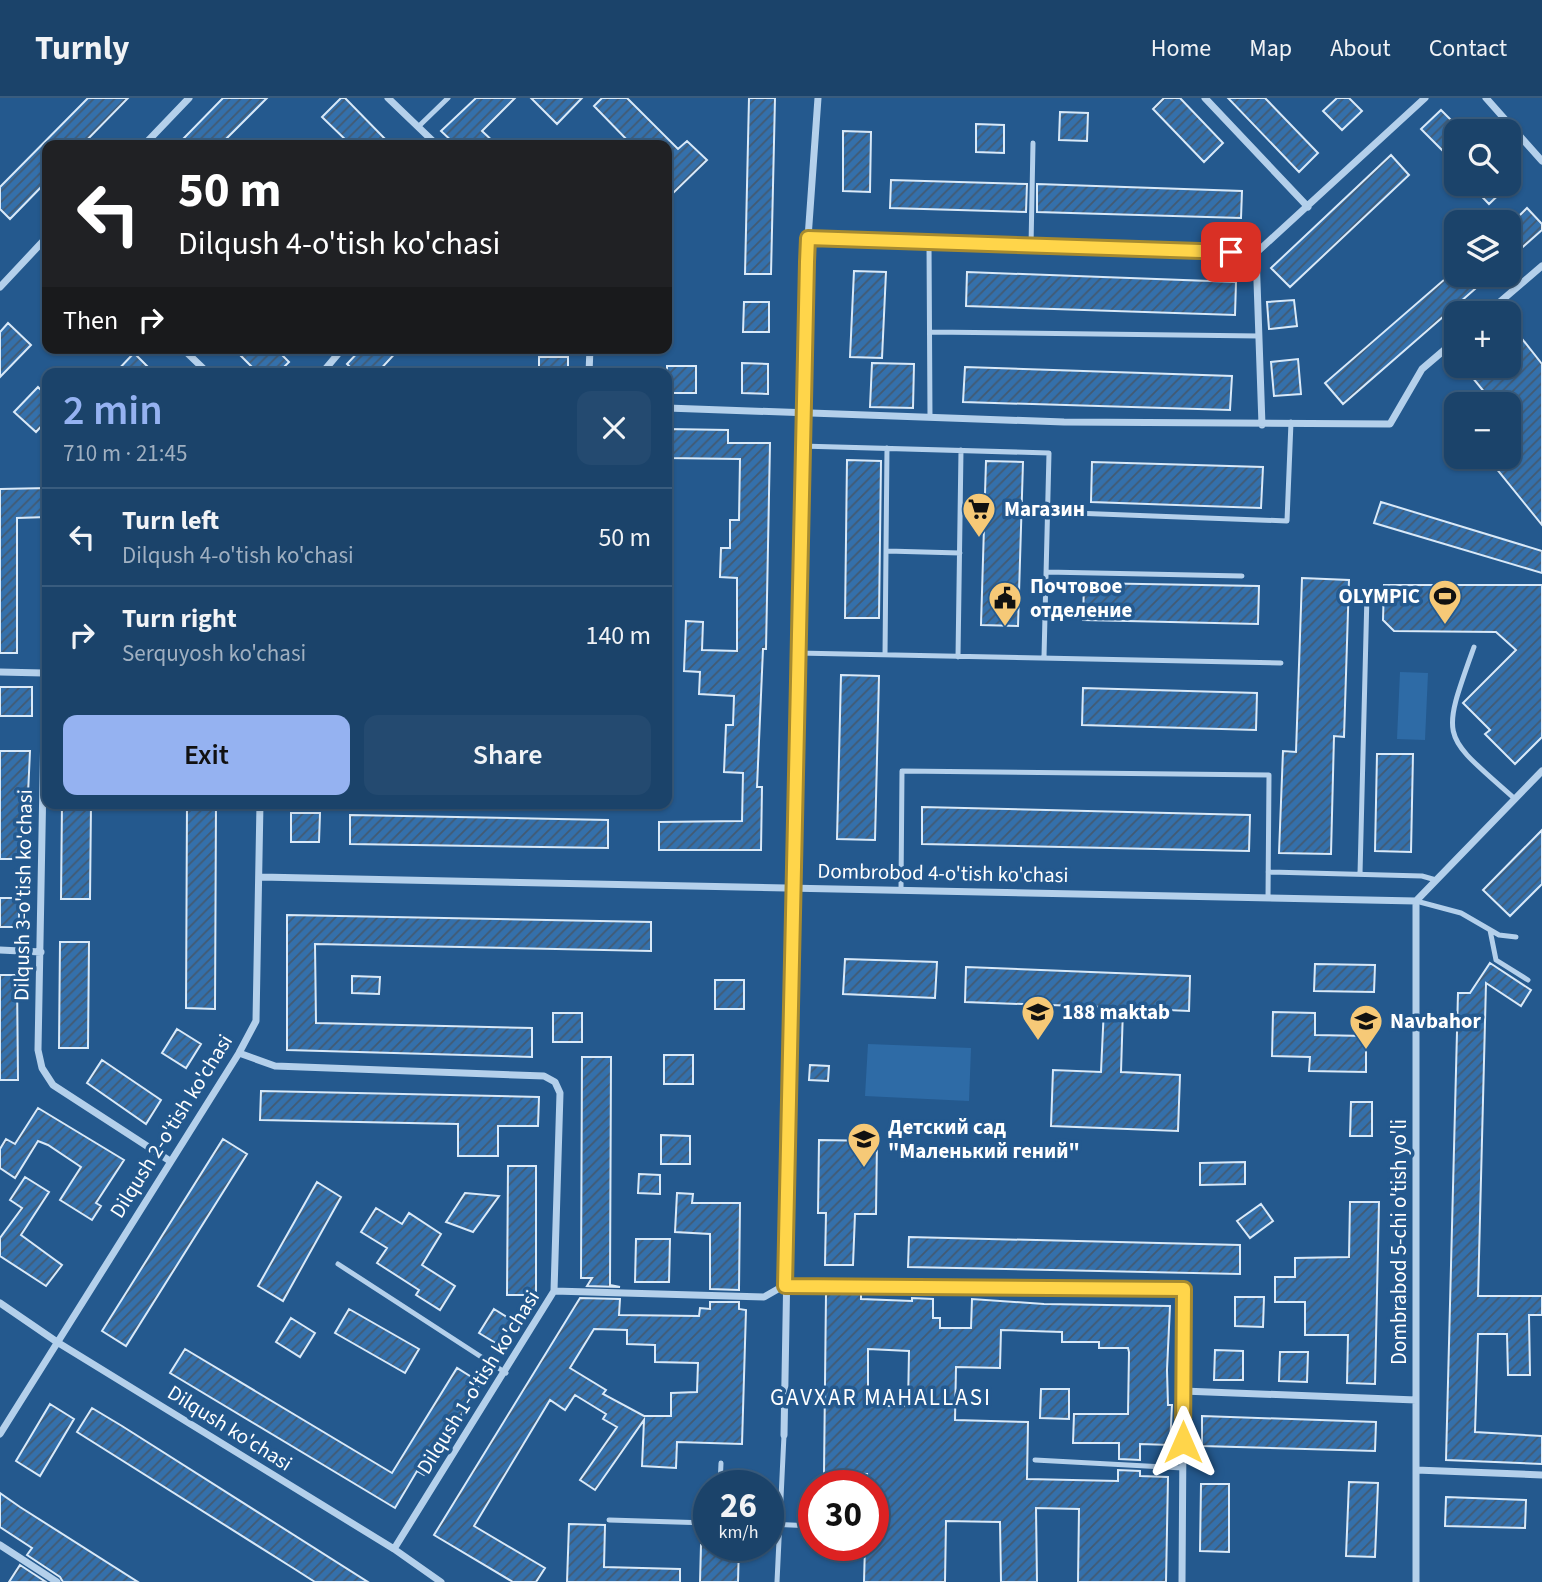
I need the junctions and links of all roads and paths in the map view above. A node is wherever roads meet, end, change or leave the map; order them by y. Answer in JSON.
{"nodes":[{"id":1,"x":188,"y":98,"type":"edge"},
{"id":2,"x":388,"y":98,"type":"edge"},
{"id":3,"x":448,"y":98,"type":"edge"},
{"id":4,"x":818,"y":98,"type":"edge"},
{"id":5,"x":1205,"y":98,"type":"edge"},
{"id":6,"x":1425,"y":98,"type":"edge"},
{"id":7,"x":1486,"y":98,"type":"edge"},
{"id":8,"x":418,"y":127,"type":"junction"},
{"id":9,"x":149,"y":140,"type":"edge"},
{"id":10,"x":432,"y":140,"type":"edge"},
{"id":11,"x":1034,"y":143,"type":"dead end"},
{"id":12,"x":1542,"y":161,"type":"edge"},
{"id":13,"x":1308,"y":207,"type":"junction"},
{"id":14,"x":808,"y":238,"type":"junction"},
{"id":15,"x":42,"y":242,"type":"edge"},
{"id":16,"x":929,"y":243,"type":"junction"},
{"id":17,"x":1031,"y":246,"type":"junction"},
{"id":18,"x":1256,"y":253,"type":"junction"},
{"id":19,"x":1542,"y":266,"type":"edge"},
{"id":20,"x":0,"y":287,"type":"edge"},
{"id":21,"x":1501,"y":301,"type":"edge"},
{"id":22,"x":930,"y":332,"type":"junction"},
{"id":23,"x":1259,"y":336,"type":"junction"},
{"id":24,"x":1444,"y":350,"type":"edge"},
{"id":25,"x":188,"y":354,"type":"edge"},
{"id":26,"x":338,"y":354,"type":"edge"},
{"id":27,"x":203,"y":368,"type":"edge"},
{"id":28,"x":326,"y":368,"type":"edge"},
{"id":29,"x":672,"y":408,"type":"edge"},
{"id":30,"x":802,"y":412,"type":"junction"},
{"id":31,"x":930,"y":417,"type":"junction"},
{"id":32,"x":1292,"y":422,"type":"dead end"},
{"id":33,"x":1262,"y":425,"type":"junction"},
{"id":34,"x":801,"y":446,"type":"junction"},
{"id":35,"x":887,"y":448,"type":"junction"},
{"id":36,"x":961,"y":450,"type":"junction"},
{"id":37,"x":1048,"y":512,"type":"junction"},
{"id":38,"x":887,"y":551,"type":"junction"},
{"id":39,"x":960,"y":553,"type":"junction"},
{"id":40,"x":1046,"y":572,"type":"junction"},
{"id":41,"x":1241,"y":576,"type":"dead end"},
{"id":42,"x":1367,"y":594,"type":"dead end"},
{"id":43,"x":1474,"y":647,"type":"dead end"},
{"id":44,"x":797,"y":653,"type":"junction"},
{"id":45,"x":885,"y":655,"type":"junction"},
{"id":46,"x":958,"y":657,"type":"junction"},
{"id":47,"x":1044,"y":657,"type":"junction"},
{"id":48,"x":1281,"y":663,"type":"dead end"},
{"id":49,"x":0,"y":672,"type":"edge"},
{"id":50,"x":42,"y":674,"type":"edge"},
{"id":51,"x":1542,"y":771,"type":"edge"},
{"id":52,"x":1515,"y":799,"type":"junction"},
{"id":53,"x":42,"y":809,"type":"edge"},
{"id":54,"x":260,"y":809,"type":"edge"},
{"id":55,"x":1268,"y":872,"type":"junction"},
{"id":56,"x":1360,"y":874,"type":"junction"},
{"id":57,"x":260,"y":877,"type":"junction"},
{"id":58,"x":1436,"y":880,"type":"junction"},
{"id":59,"x":793,"y":887,"type":"junction"},
{"id":60,"x":901,"y":889,"type":"junction"},
{"id":61,"x":1268,"y":898,"type":"junction"},
{"id":62,"x":1416,"y":901,"type":"junction"},
{"id":63,"x":1490,"y":930,"type":"junction"},
{"id":64,"x":1516,"y":937,"type":"dead end"},
{"id":65,"x":0,"y":950,"type":"edge"},
{"id":66,"x":41,"y":952,"type":"junction"},
{"id":67,"x":1528,"y":980,"type":"dead end"},
{"id":68,"x":239,"y":1053,"type":"junction"},
{"id":69,"x":170,"y":1161,"type":"junction"},
{"id":70,"x":338,"y":1264,"type":"dead end"},
{"id":71,"x":785,"y":1286,"type":"junction"},
{"id":72,"x":555,"y":1291,"type":"junction"},
{"id":73,"x":0,"y":1303,"type":"edge"},
{"id":74,"x":57,"y":1342,"type":"junction"},
{"id":75,"x":506,"y":1373,"type":"junction"},
{"id":76,"x":1183,"y":1391,"type":"junction"},
{"id":77,"x":1416,"y":1400,"type":"junction"},
{"id":78,"x":0,"y":1434,"type":"edge"},
{"id":79,"x":784,"y":1435,"type":"joint"},
{"id":80,"x":1035,"y":1460,"type":"dead end"},
{"id":81,"x":721,"y":1463,"type":"dead end"},
{"id":82,"x":1183,"y":1468,"type":"junction"},
{"id":83,"x":1416,"y":1469,"type":"junction"},
{"id":84,"x":721,"y":1470,"type":"edge"},
{"id":85,"x":782,"y":1470,"type":"edge"},
{"id":86,"x":1542,"y":1475,"type":"edge"},
{"id":87,"x":609,"y":1520,"type":"dead end"},
{"id":88,"x":693,"y":1523,"type":"edge"},
{"id":89,"x":0,"y":1545,"type":"edge"},
{"id":90,"x":394,"y":1549,"type":"junction"},
{"id":91,"x":778,"y":1561,"type":"edge"},
{"id":92,"x":57,"y":1582,"type":"edge"},
{"id":93,"x":441,"y":1582,"type":"edge"},
{"id":94,"x":777,"y":1582,"type":"edge"},
{"id":95,"x":1182,"y":1582,"type":"edge"},
{"id":96,"x":1416,"y":1582,"type":"edge"}],
"edges":[{"from":1,"to":9,"type":"street"},
{"from":2,"to":8,"type":"street"},
{"from":3,"to":8,"type":"lane"},
{"from":4,"to":14,"type":"street"},
{"from":5,"to":13,"type":"street"},
{"from":6,"to":13,"type":"street"},
{"from":7,"to":12,"type":"street"},
{"from":8,"to":10,"type":"street"},
{"from":11,"to":17,"type":"lane"},
{"from":13,"to":18,"type":"street"},
{"from":14,"to":16,"type":"street"},
{"from":14,"to":30,"type":"street"},
{"from":15,"to":20,"type":"street"},
{"from":16,"to":17,"type":"street"},
{"from":16,"to":22,"type":"lane"},
{"from":17,"to":18,"type":"street"},
{"from":18,"to":23,"type":"street"},
{"from":19,"to":21,"type":"street"},
{"from":22,"to":23,"type":"lane"},
{"from":22,"to":31,"type":"lane"},
{"from":23,"to":33,"type":"street"},
{"from":24,"to":33,"type":"street"},
{"from":25,"to":27,"type":"street"},
{"from":26,"to":28,"type":"street"},
{"from":29,"to":30,"type":"street"},
{"from":30,"to":31,"type":"street"},
{"from":30,"to":34,"type":"street"},
{"from":31,"to":33,"type":"street"},
{"from":32,"to":37,"type":"lane"},
{"from":34,"to":35,"type":"lane"},
{"from":34,"to":44,"type":"street"},
{"from":35,"to":36,"type":"lane"},
{"from":35,"to":38,"type":"lane"},
{"from":36,"to":37,"type":"lane"},
{"from":36,"to":39,"type":"lane"},
{"from":37,"to":40,"type":"lane"},
{"from":38,"to":39,"type":"lane"},
{"from":38,"to":45,"type":"lane"},
{"from":39,"to":46,"type":"lane"},
{"from":40,"to":41,"type":"lane"},
{"from":40,"to":47,"type":"lane"},
{"from":42,"to":56,"type":"lane"},
{"from":43,"to":52,"type":"lane"},
{"from":44,"to":45,"type":"lane"},
{"from":44,"to":59,"type":"street"},
{"from":45,"to":46,"type":"lane"},
{"from":46,"to":47,"type":"lane"},
{"from":47,"to":48,"type":"lane"},
{"from":49,"to":50,"type":"street"},
{"from":51,"to":52,"type":"street"},
{"from":52,"to":58,"type":"street"},
{"from":53,"to":66,"type":"street","name":"Dilqush 3-o'tish ko'chasi"},
{"from":54,"to":57,"type":"street","name":"Dilqush 2-o'tish ko'chasi"},
{"from":55,"to":56,"type":"lane"},
{"from":55,"to":60,"type":"lane"},
{"from":55,"to":61,"type":"lane"},
{"from":56,"to":58,"type":"lane"},
{"from":57,"to":59,"type":"street","name":"Dombrobod 4-o'tish ko'chasi"},
{"from":57,"to":68,"type":"street","name":"Dilqush 2-o'tish ko'chasi"},
{"from":58,"to":62,"type":"street"},
{"from":59,"to":60,"type":"street","name":"Dombrobod 4-o'tish ko'chasi"},
{"from":59,"to":71,"type":"street"},
{"from":60,"to":61,"type":"street","name":"Dombrobod 4-o'tish ko'chasi"},
{"from":61,"to":62,"type":"street","name":"Dombrobod 4-o'tish ko'chasi"},
{"from":62,"to":63,"type":"lane"},
{"from":62,"to":77,"type":"street","name":"Dombrabod 5-chi o'tish yo'li"},
{"from":63,"to":64,"type":"lane"},
{"from":63,"to":67,"type":"lane"},
{"from":65,"to":66,"type":"street"},
{"from":66,"to":69,"type":"street","name":"Dilqush 3-o'tish ko'chasi"},
{"from":68,"to":69,"type":"street","name":"Dilqush 2-o'tish ko'chasi"},
{"from":68,"to":72,"type":"street","name":"Dilqush 1-o'tish ko'chasi"},
{"from":69,"to":74,"type":"street","name":"Dilqush 2-o'tish ko'chasi"},
{"from":70,"to":75,"type":"lane"},
{"from":71,"to":72,"type":"street"},
{"from":71,"to":76,"type":"street"},
{"from":71,"to":79,"type":"street"},
{"from":72,"to":75,"type":"street","name":"Dilqush 1-o'tish ko'chasi"},
{"from":73,"to":74,"type":"street","name":"Dilqush ko'chasi"},
{"from":74,"to":78,"type":"street","name":"Dilqush 2-o'tish ko'chasi"},
{"from":74,"to":90,"type":"street","name":"Dilqush ko'chasi"},
{"from":75,"to":90,"type":"street","name":"Dilqush 1-o'tish ko'chasi"},
{"from":76,"to":77,"type":"street"},
{"from":76,"to":82,"type":"street"},
{"from":77,"to":83,"type":"street","name":"Dombrabod 5-chi o'tish yo'li"},
{"from":79,"to":85,"type":"lane"},
{"from":80,"to":82,"type":"lane"},
{"from":81,"to":84,"type":"lane"},
{"from":82,"to":95,"type":"street"},
{"from":83,"to":86,"type":"street"},
{"from":83,"to":96,"type":"street","name":"Dombrabod 5-chi o'tish yo'li"},
{"from":87,"to":88,"type":"lane"},
{"from":89,"to":92,"type":"street"},
{"from":90,"to":93,"type":"street","name":"Dilqush ko'chasi"},
{"from":91,"to":94,"type":"lane"}]}
